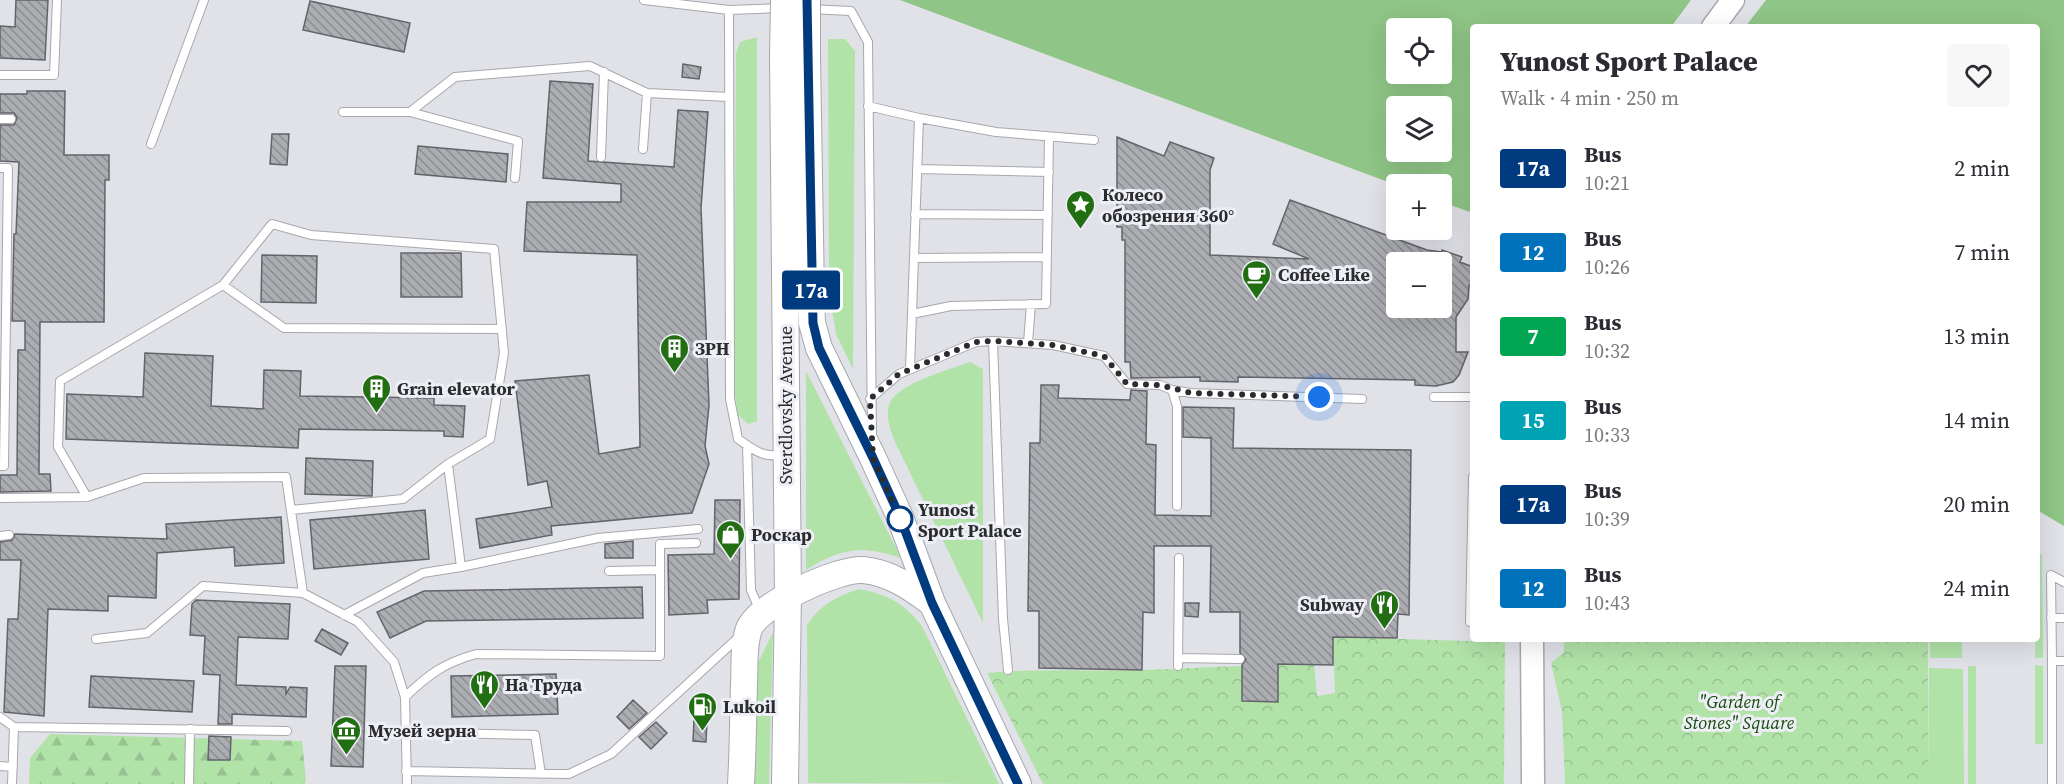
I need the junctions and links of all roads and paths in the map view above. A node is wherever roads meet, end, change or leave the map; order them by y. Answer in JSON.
{"nodes":[{"id":1,"x":57,"y":0,"type":"edge"},
{"id":2,"x":204,"y":0,"type":"edge"},
{"id":3,"x":644,"y":0,"type":"edge"},
{"id":4,"x":784,"y":0,"type":"edge"},
{"id":5,"x":807,"y":0,"type":"edge"},
{"id":6,"x":1733,"y":0,"type":"edge"},
{"id":7,"x":729,"y":10,"type":"junction"},
{"id":8,"x":1715,"y":24,"type":"edge"},
{"id":9,"x":795,"y":56,"type":"junction"},
{"id":10,"x":604,"y":72,"type":"junction"},
{"id":11,"x":0,"y":75,"type":"edge"},
{"id":12,"x":647,"y":93,"type":"junction"},
{"id":13,"x":729,"y":97,"type":"junction"},
{"id":14,"x":868,"y":106,"type":"junction"},
{"id":15,"x":343,"y":112,"type":"dead end"},
{"id":16,"x":410,"y":112,"type":"junction"},
{"id":17,"x":918,"y":118,"type":"junction"},
{"id":18,"x":0,"y":119,"type":"edge"},
{"id":19,"x":11,"y":119,"type":"dead end"},
{"id":20,"x":1050,"y":136,"type":"junction"},
{"id":21,"x":1094,"y":140,"type":"dead end"},
{"id":22,"x":151,"y":144,"type":"dead end"},
{"id":23,"x":643,"y":149,"type":"dead end"},
{"id":24,"x":601,"y":157,"type":"dead end"},
{"id":25,"x":0,"y":168,"type":"edge"},
{"id":26,"x":917,"y":169,"type":"junction"},
{"id":27,"x":1049,"y":172,"type":"junction"},
{"id":28,"x":515,"y":178,"type":"dead end"},
{"id":29,"x":915,"y":214,"type":"junction"},
{"id":30,"x":1048,"y":215,"type":"junction"},
{"id":31,"x":4,"y":228,"type":"edge"},
{"id":32,"x":1047,"y":257,"type":"junction"},
{"id":33,"x":914,"y":258,"type":"junction"},
{"id":34,"x":223,"y":285,"type":"junction"},
{"id":35,"x":1031,"y":304,"type":"junction"},
{"id":36,"x":912,"y":314,"type":"junction"},
{"id":37,"x":502,"y":329,"type":"junction"},
{"id":38,"x":993,"y":341,"type":"junction"},
{"id":39,"x":1028,"y":343,"type":"junction"},
{"id":40,"x":910,"y":369,"type":"junction"},
{"id":41,"x":1172,"y":390,"type":"junction"},
{"id":42,"x":1434,"y":396,"type":"dead end"},
{"id":43,"x":1470,"y":397,"type":"edge"},
{"id":44,"x":870,"y":399,"type":"junction"},
{"id":45,"x":1362,"y":399,"type":"dead end"},
{"id":46,"x":747,"y":445,"type":"junction"},
{"id":47,"x":785,"y":453,"type":"junction"},
{"id":48,"x":873,"y":458,"type":"junction"},
{"id":49,"x":448,"y":464,"type":"junction"},
{"id":50,"x":0,"y":466,"type":"edge"},
{"id":51,"x":87,"y":496,"type":"junction"},
{"id":52,"x":0,"y":498,"type":"edge"},
{"id":53,"x":1177,"y":506,"type":"dead end"},
{"id":54,"x":291,"y":510,"type":"junction"},
{"id":55,"x":698,"y":529,"type":"dead end"},
{"id":56,"x":696,"y":543,"type":"dead end"},
{"id":57,"x":1179,"y":558,"type":"dead end"},
{"id":58,"x":461,"y":567,"type":"junction"},
{"id":59,"x":660,"y":570,"type":"junction"},
{"id":60,"x":609,"y":572,"type":"dead end"},
{"id":61,"x":2064,"y":582,"type":"edge"},
{"id":62,"x":303,"y":593,"type":"junction"},
{"id":63,"x":788,"y":595,"type":"junction"},
{"id":64,"x":932,"y":603,"type":"junction"},
{"id":65,"x":344,"y":615,"type":"junction"},
{"id":66,"x":2051,"y":618,"type":"junction"},
{"id":67,"x":2064,"y":618,"type":"edge"},
{"id":68,"x":755,"y":621,"type":"junction"},
{"id":69,"x":96,"y":639,"type":"dead end"},
{"id":70,"x":1532,"y":642,"type":"edge"},
{"id":71,"x":1240,"y":659,"type":"dead end"},
{"id":72,"x":2052,"y":661,"type":"junction"},
{"id":73,"x":2064,"y":661,"type":"edge"},
{"id":74,"x":1008,"y":670,"type":"dead end"},
{"id":75,"x":405,"y":697,"type":"junction"},
{"id":76,"x":0,"y":717,"type":"edge"},
{"id":77,"x":14,"y":727,"type":"junction"},
{"id":78,"x":190,"y":729,"type":"junction"},
{"id":79,"x":287,"y":731,"type":"dead end"},
{"id":80,"x":405,"y":732,"type":"junction"},
{"id":81,"x":0,"y":766,"type":"edge"},
{"id":82,"x":13,"y":768,"type":"junction"},
{"id":83,"x":406,"y":771,"type":"junction"},
{"id":84,"x":541,"y":774,"type":"junction"},
{"id":85,"x":1018,"y":780,"type":"edge"},
{"id":86,"x":12,"y":784,"type":"edge"},
{"id":87,"x":189,"y":784,"type":"edge"},
{"id":88,"x":407,"y":784,"type":"edge"},
{"id":89,"x":741,"y":784,"type":"edge"},
{"id":90,"x":785,"y":784,"type":"edge"},
{"id":91,"x":1533,"y":784,"type":"edge"},
{"id":92,"x":2052,"y":784,"type":"edge"}],
"edges":[{"from":1,"to":11,"type":"lane"},
{"from":2,"to":22,"type":"lane"},
{"from":3,"to":7,"type":"lane"},
{"from":4,"to":9,"type":"main road","name":"Sverdlovsky Avenue","bridge":true},
{"from":5,"to":9,"type":"main road","name":"Sverdlovsky Avenue","bridge":true},
{"from":6,"to":8,"type":"main road"},
{"from":7,"to":13,"type":"lane"},
{"from":7,"to":14,"type":"lane"},
{"from":9,"to":47,"type":"main road","name":"Sverdlovsky Avenue"},
{"from":9,"to":48,"type":"main road","name":"Sverdlovsky Avenue"},
{"from":10,"to":12,"type":"lane"},
{"from":10,"to":16,"type":"lane"},
{"from":10,"to":24,"type":"lane"},
{"from":12,"to":13,"type":"lane"},
{"from":12,"to":23,"type":"lane"},
{"from":13,"to":46,"type":"lane"},
{"from":14,"to":17,"type":"lane"},
{"from":14,"to":44,"type":"lane"},
{"from":15,"to":16,"type":"lane"},
{"from":16,"to":28,"type":"lane"},
{"from":17,"to":20,"type":"lane"},
{"from":17,"to":26,"type":"lane"},
{"from":18,"to":19,"type":"lane"},
{"from":20,"to":21,"type":"lane"},
{"from":20,"to":27,"type":"lane"},
{"from":25,"to":31,"type":"lane"},
{"from":26,"to":27,"type":"lane"},
{"from":26,"to":29,"type":"lane"},
{"from":27,"to":30,"type":"lane"},
{"from":29,"to":30,"type":"lane"},
{"from":29,"to":33,"type":"lane"},
{"from":30,"to":32,"type":"lane"},
{"from":31,"to":50,"type":"lane"},
{"from":32,"to":33,"type":"lane"},
{"from":32,"to":35,"type":"lane"},
{"from":33,"to":36,"type":"lane"},
{"from":34,"to":37,"type":"lane"},
{"from":34,"to":37,"type":"lane"},
{"from":34,"to":51,"type":"lane"},
{"from":35,"to":36,"type":"lane"},
{"from":35,"to":39,"type":"lane"},
{"from":36,"to":40,"type":"lane"},
{"from":37,"to":49,"type":"lane"},
{"from":38,"to":39,"type":"lane"},
{"from":38,"to":40,"type":"lane"},
{"from":38,"to":74,"type":"lane"},
{"from":39,"to":41,"type":"lane"},
{"from":40,"to":44,"type":"lane"},
{"from":41,"to":45,"type":"lane"},
{"from":41,"to":53,"type":"lane"},
{"from":42,"to":43,"type":"lane"},
{"from":44,"to":48,"type":"lane"},
{"from":46,"to":47,"type":"lane"},
{"from":46,"to":68,"type":"lane"},
{"from":47,"to":63,"type":"main road","name":"Sverdlovsky Avenue"},
{"from":48,"to":64,"type":"main road","name":"Sverdlovsky Avenue"},
{"from":49,"to":54,"type":"lane"},
{"from":49,"to":58,"type":"lane"},
{"from":51,"to":52,"type":"lane"},
{"from":51,"to":54,"type":"lane"},
{"from":54,"to":62,"type":"lane"},
{"from":55,"to":58,"type":"lane"},
{"from":56,"to":59,"type":"lane"},
{"from":57,"to":71,"type":"lane"},
{"from":58,"to":65,"type":"lane"},
{"from":59,"to":60,"type":"lane"},
{"from":59,"to":75,"type":"lane"},
{"from":61,"to":66,"type":"lane"},
{"from":62,"to":65,"type":"lane"},
{"from":62,"to":69,"type":"lane"},
{"from":63,"to":64,"type":"main road"},
{"from":63,"to":68,"type":"main road"},
{"from":63,"to":90,"type":"main road","name":"Sverdlovsky Avenue"},
{"from":64,"to":85,"type":"main road","name":"Sverdlovsky Avenue"},
{"from":65,"to":75,"type":"lane"},
{"from":66,"to":67,"type":"lane"},
{"from":66,"to":72,"type":"lane"},
{"from":68,"to":84,"type":"lane"},
{"from":68,"to":89,"type":"main road"},
{"from":70,"to":91,"type":"main road"},
{"from":72,"to":73,"type":"lane"},
{"from":72,"to":92,"type":"lane"},
{"from":75,"to":80,"type":"lane"},
{"from":76,"to":77,"type":"lane"},
{"from":77,"to":78,"type":"lane"},
{"from":77,"to":82,"type":"lane"},
{"from":78,"to":79,"type":"lane"},
{"from":78,"to":87,"type":"lane"},
{"from":80,"to":83,"type":"lane"},
{"from":80,"to":84,"type":"lane"},
{"from":81,"to":82,"type":"lane"},
{"from":82,"to":86,"type":"lane"},
{"from":83,"to":84,"type":"lane"},
{"from":83,"to":88,"type":"lane"}]}
